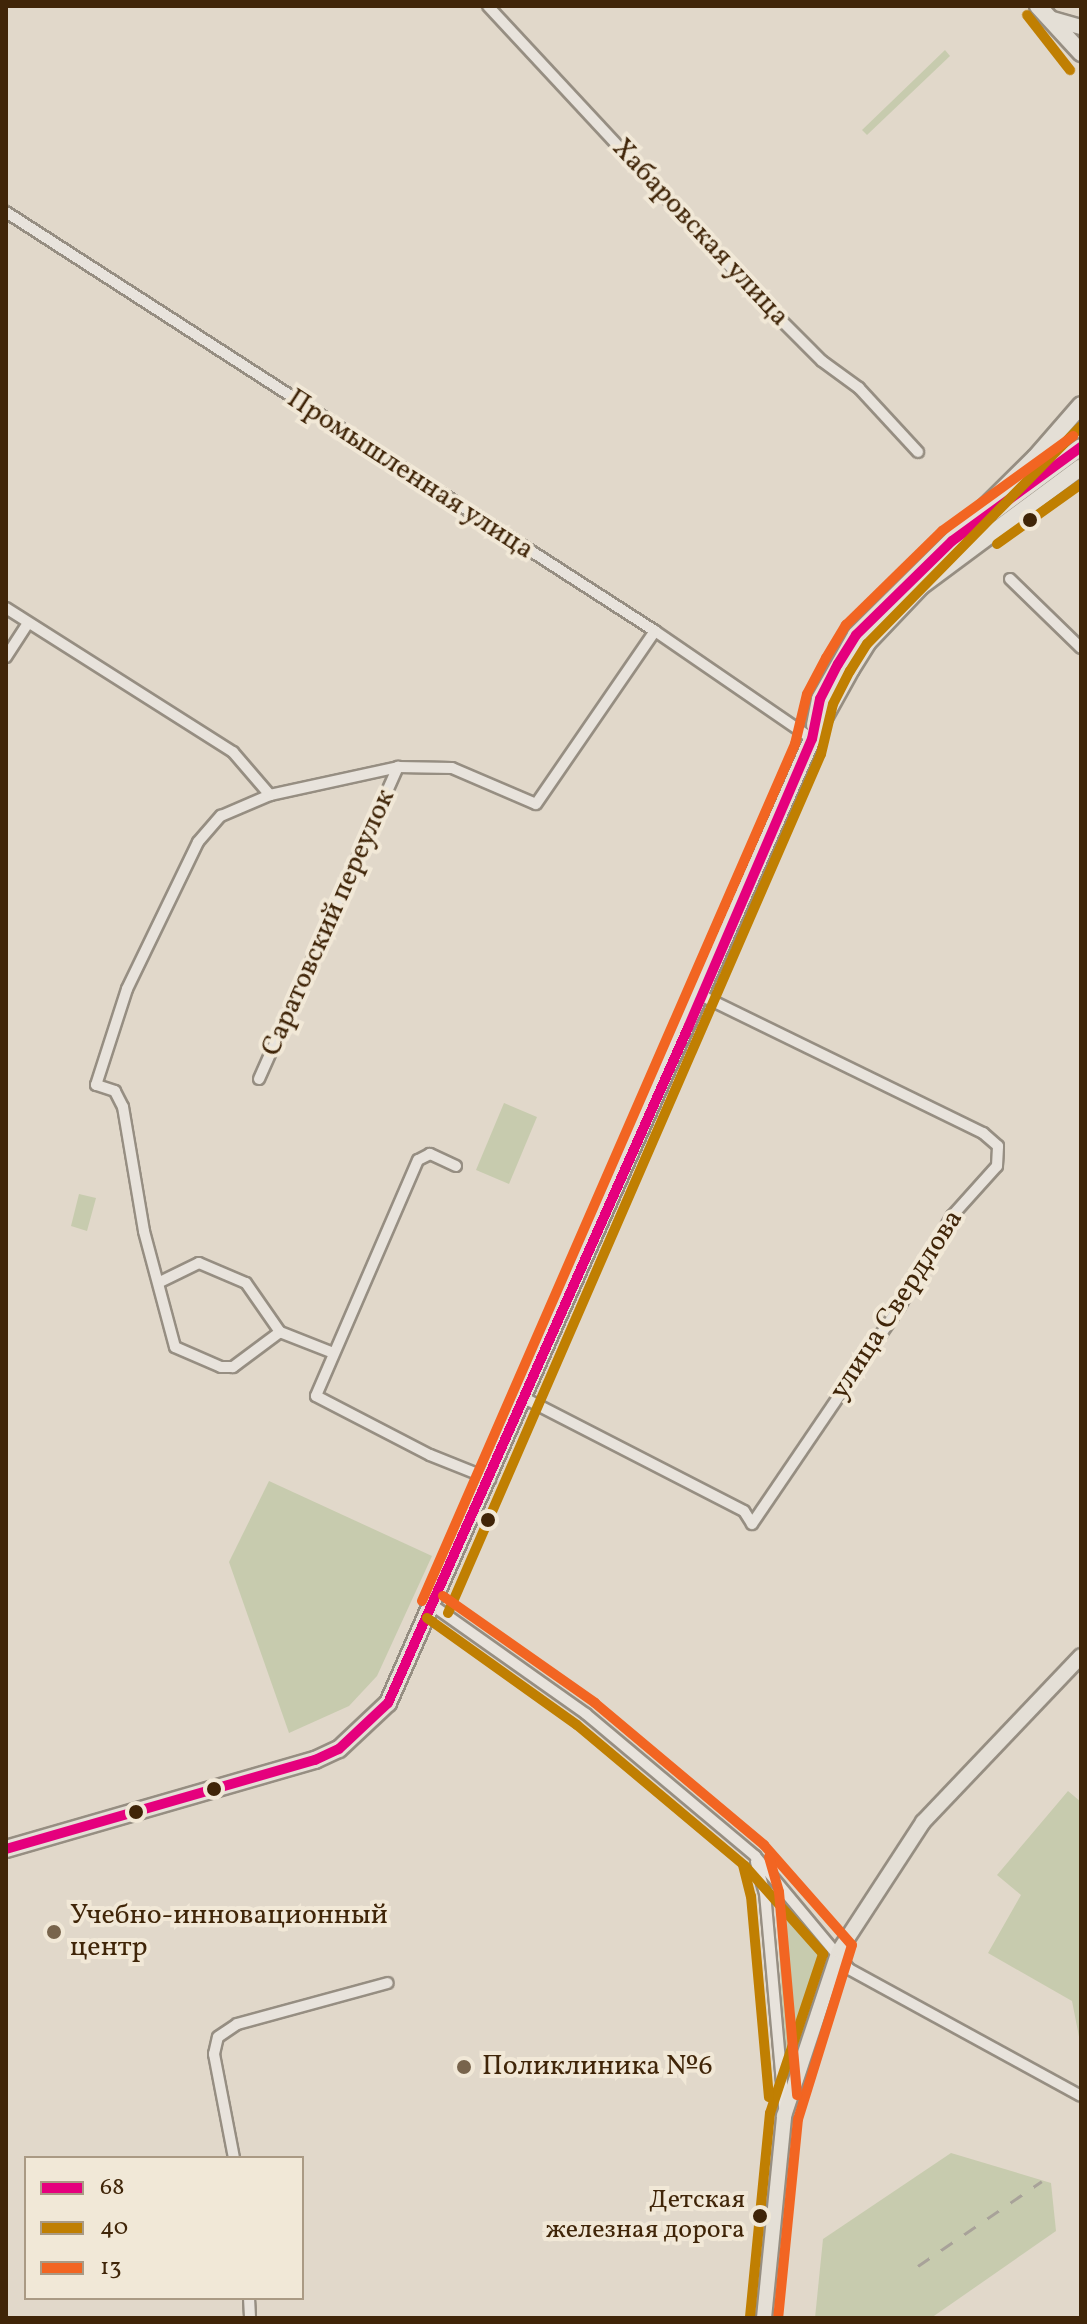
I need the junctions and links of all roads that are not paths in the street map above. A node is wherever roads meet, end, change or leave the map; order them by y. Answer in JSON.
{"nodes":[{"id":1,"x":488,"y":6,"type":"edge"},
{"id":2,"x":1044,"y":12,"type":"edge"},
{"id":3,"x":1081,"y":27,"type":"edge"},
{"id":4,"x":1081,"y":39,"type":"edge"},
{"id":5,"x":1081,"y":53,"type":"edge"},
{"id":6,"x":1081,"y":61,"type":"edge"},
{"id":7,"x":6,"y":212,"type":"edge"},
{"id":8,"x":1081,"y":405,"type":"edge"},
{"id":9,"x":1081,"y":447,"type":"edge"},
{"id":10,"x":918,"y":452,"type":"dead end"},
{"id":11,"x":1081,"y":469,"type":"edge"},
{"id":12,"x":952,"y":541,"type":"junction"},
{"id":13,"x":1010,"y":579,"type":"dead end"},
{"id":14,"x":6,"y":608,"type":"edge"},
{"id":15,"x":28,"y":623,"type":"junction"},
{"id":16,"x":655,"y":631,"type":"junction"},
{"id":17,"x":1081,"y":648,"type":"edge"},
{"id":18,"x":6,"y":657,"type":"edge"},
{"id":19,"x":812,"y":739,"type":"junction"},
{"id":20,"x":398,"y":767,"type":"junction"},
{"id":21,"x":270,"y":795,"type":"junction"},
{"id":22,"x":702,"y":996,"type":"junction"},
{"id":23,"x":259,"y":1079,"type":"dead end"},
{"id":24,"x":456,"y":1166,"type":"dead end"},
{"id":25,"x":162,"y":1281,"type":"junction"},
{"id":26,"x":280,"y":1332,"type":"junction"},
{"id":27,"x":331,"y":1352,"type":"junction"},
{"id":28,"x":526,"y":1399,"type":"junction"},
{"id":29,"x":491,"y":1480,"type":"junction"},
{"id":30,"x":435,"y":1607,"type":"junction"},
{"id":31,"x":1081,"y":1656,"type":"edge"},
{"id":32,"x":6,"y":1849,"type":"edge"},
{"id":33,"x":755,"y":1856,"type":"junction"},
{"id":34,"x":839,"y":1951,"type":"junction"},
{"id":35,"x":388,"y":1983,"type":"dead end"},
{"id":36,"x":1081,"y":2096,"type":"edge"},
{"id":37,"x":784,"y":2116,"type":"junction"},
{"id":38,"x":234,"y":2156,"type":"edge"},
{"id":39,"x":764,"y":2318,"type":"edge"}],
"edges":[{"from":1,"to":10,"type":"street","name":"Хабаровская улица"},
{"from":2,"to":3,"type":"main road"},
{"from":2,"to":4,"type":"highway"},
{"from":2,"to":5,"type":"highway"},
{"from":2,"to":6,"type":"highway"},
{"from":7,"to":16,"type":"street","name":"Промышленная улица"},
{"from":8,"to":12,"type":"highway"},
{"from":9,"to":12,"type":"highway"},
{"from":11,"to":19,"type":"highway"},
{"from":12,"to":19,"type":"highway"},
{"from":13,"to":17,"type":"street"},
{"from":14,"to":15,"type":"street"},
{"from":15,"to":18,"type":"street"},
{"from":15,"to":21,"type":"street"},
{"from":16,"to":19,"type":"street","name":"Промышленная улица"},
{"from":16,"to":20,"type":"street"},
{"from":19,"to":22,"type":"highway"},
{"from":20,"to":21,"type":"street"},
{"from":20,"to":23,"type":"street","name":"Саратовский переулок"},
{"from":21,"to":25,"type":"street"},
{"from":22,"to":28,"type":"highway"},
{"from":22,"to":28,"type":"street","name":"улица Свердлова"},
{"from":24,"to":27,"type":"street"},
{"from":25,"to":26,"type":"street"},
{"from":25,"to":26,"type":"street"},
{"from":26,"to":27,"type":"street"},
{"from":27,"to":29,"type":"street"},
{"from":28,"to":29,"type":"highway"},
{"from":29,"to":30,"type":"highway"},
{"from":30,"to":32,"type":"highway"},
{"from":30,"to":33,"type":"street"},
{"from":31,"to":34,"type":"main road"},
{"from":33,"to":34,"type":"street"},
{"from":33,"to":37,"type":"street"},
{"from":34,"to":36,"type":"street"},
{"from":34,"to":37,"type":"main road"},
{"from":35,"to":38,"type":"street"},
{"from":37,"to":39,"type":"main road"}]}
